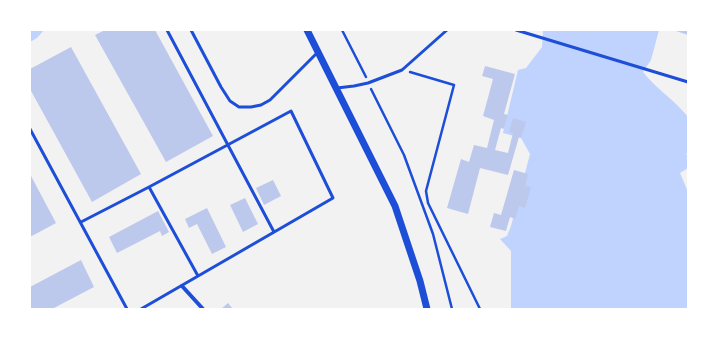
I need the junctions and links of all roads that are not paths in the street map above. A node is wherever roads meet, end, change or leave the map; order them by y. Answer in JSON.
{"nodes":[{"id":1,"x":168,"y":30,"type":"edge"},
{"id":2,"x":191,"y":30,"type":"edge"},
{"id":3,"x":307,"y":30,"type":"edge"},
{"id":4,"x":447,"y":30,"type":"edge"},
{"id":5,"x":516,"y":30,"type":"edge"},
{"id":6,"x":319,"y":52,"type":"junction"},
{"id":7,"x":688,"y":82,"type":"edge"},
{"id":8,"x":337,"y":88,"type":"junction"},
{"id":9,"x":30,"y":129,"type":"edge"},
{"id":10,"x":227,"y":145,"type":"junction"},
{"id":11,"x":149,"y":188,"type":"junction"},
{"id":12,"x":81,"y":222,"type":"junction"},
{"id":13,"x":274,"y":232,"type":"junction"},
{"id":14,"x":198,"y":276,"type":"junction"},
{"id":15,"x":182,"y":286,"type":"junction"},
{"id":16,"x":127,"y":309,"type":"edge"},
{"id":17,"x":140,"y":309,"type":"edge"},
{"id":18,"x":203,"y":309,"type":"edge"},
{"id":19,"x":427,"y":309,"type":"edge"}],
"edges":[{"from":1,"to":10,"type":"lane"},
{"from":2,"to":6,"type":"lane"},
{"from":3,"to":6,"type":"street"},
{"from":4,"to":8,"type":"lane"},
{"from":5,"to":7,"type":"lane"},
{"from":6,"to":8,"type":"street"},
{"from":8,"to":19,"type":"street"},
{"from":9,"to":12,"type":"lane"},
{"from":10,"to":11,"type":"lane"},
{"from":10,"to":13,"type":"lane"},
{"from":10,"to":13,"type":"lane"},
{"from":11,"to":12,"type":"lane"},
{"from":11,"to":14,"type":"lane"},
{"from":12,"to":16,"type":"lane"},
{"from":13,"to":14,"type":"lane"},
{"from":14,"to":15,"type":"lane"},
{"from":15,"to":17,"type":"lane"},
{"from":15,"to":18,"type":"street"}]}
